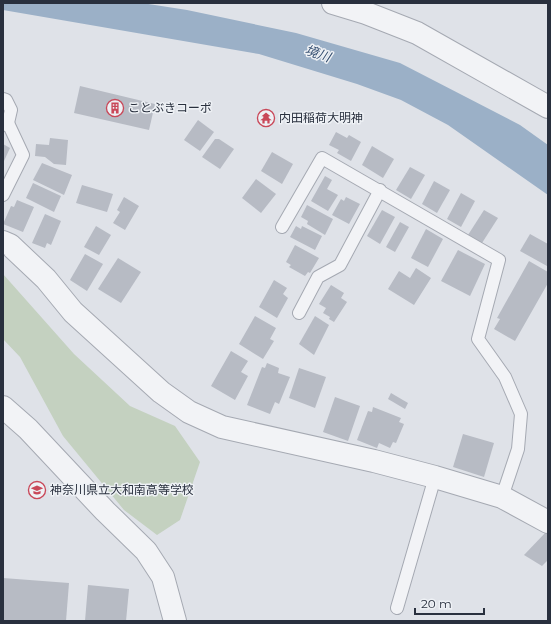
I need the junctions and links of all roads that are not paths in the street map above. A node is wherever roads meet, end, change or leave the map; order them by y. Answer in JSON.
{"nodes":[{"id":1,"x":333,"y":3,"type":"edge"},
{"id":2,"x":3,"y":99,"type":"edge"},
{"id":3,"x":548,"y":108,"type":"edge"},
{"id":4,"x":6,"y":124,"type":"edge"},
{"id":5,"x":380,"y":190,"type":"junction"},
{"id":6,"x":3,"y":196,"type":"edge"},
{"id":7,"x":282,"y":227,"type":"dead end"},
{"id":8,"x":3,"y":242,"type":"edge"},
{"id":9,"x":299,"y":313,"type":"dead end"},
{"id":10,"x":3,"y":407,"type":"edge"},
{"id":11,"x":435,"y":477,"type":"junction"},
{"id":12,"x":502,"y":497,"type":"junction"},
{"id":13,"x":548,"y":522,"type":"edge"},
{"id":14,"x":397,"y":608,"type":"dead end"},
{"id":15,"x":175,"y":621,"type":"edge"}],
"edges":[{"from":1,"to":3,"type":"street"},
{"from":2,"to":4,"type":"lane"},
{"from":4,"to":6,"type":"lane"},
{"from":5,"to":7,"type":"lane"},
{"from":5,"to":9,"type":"lane"},
{"from":5,"to":12,"type":"lane"},
{"from":8,"to":11,"type":"street"},
{"from":10,"to":15,"type":"street"},
{"from":11,"to":12,"type":"street"},
{"from":11,"to":14,"type":"lane"},
{"from":12,"to":13,"type":"street"}]}
